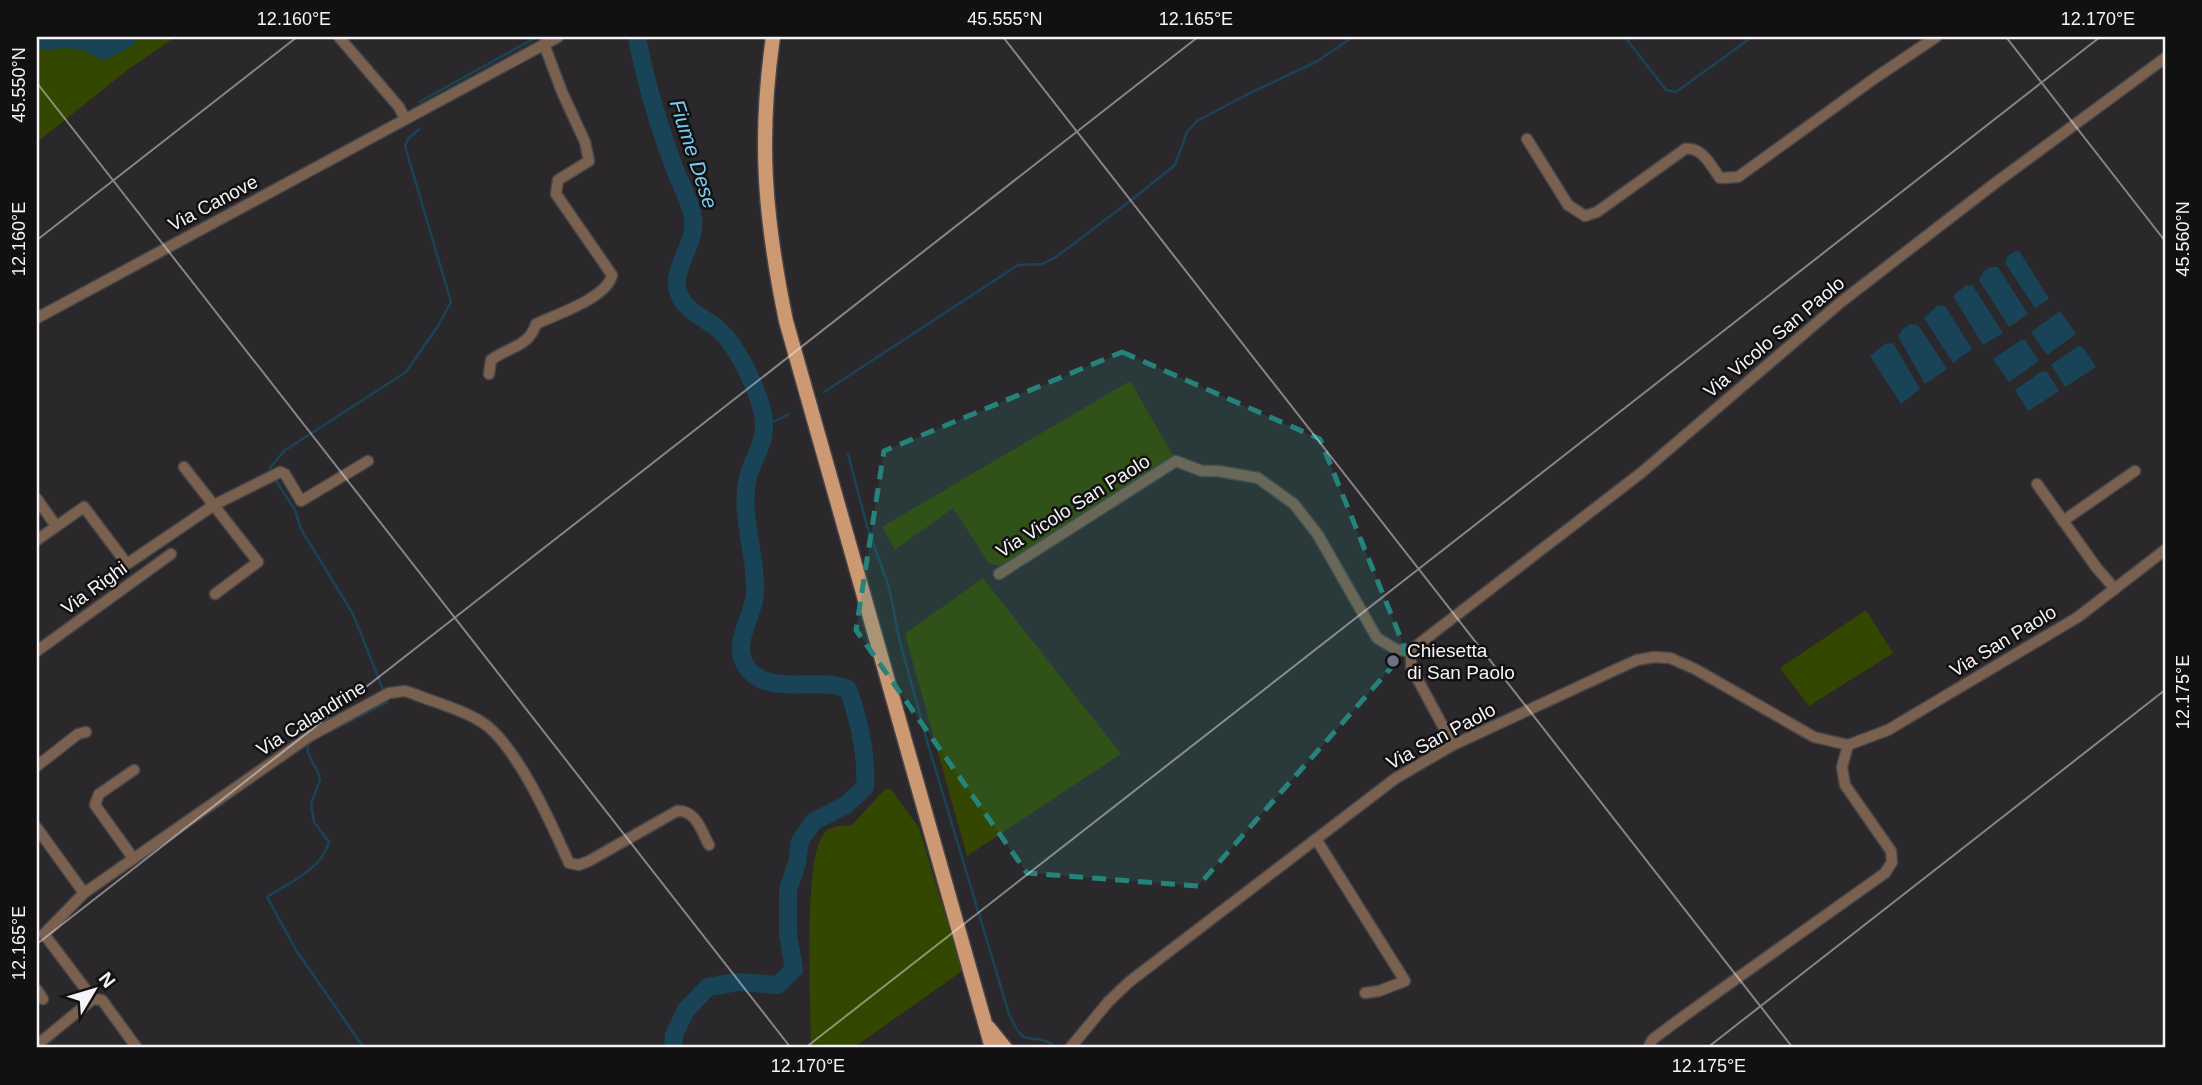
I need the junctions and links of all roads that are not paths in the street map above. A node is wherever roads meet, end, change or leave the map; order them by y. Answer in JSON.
{"nodes":[{"id":1,"x":341,"y":37,"type":"edge"},
{"id":2,"x":558,"y":37,"type":"edge"},
{"id":3,"x":773,"y":37,"type":"edge"},
{"id":4,"x":1936,"y":37,"type":"edge"},
{"id":5,"x":544,"y":44,"type":"junction"},
{"id":6,"x":2165,"y":58,"type":"edge"},
{"id":7,"x":405,"y":119,"type":"junction"},
{"id":8,"x":1527,"y":139,"type":"dead end"},
{"id":9,"x":37,"y":318,"type":"edge"},
{"id":10,"x":489,"y":374,"type":"dead end"},
{"id":11,"x":368,"y":461,"type":"dead end"},
{"id":12,"x":184,"y":467,"type":"dead end"},
{"id":13,"x":2135,"y":471,"type":"dead end"},
{"id":14,"x":2037,"y":484,"type":"dead end"},
{"id":15,"x":37,"y":499,"type":"edge"},
{"id":16,"x":214,"y":506,"type":"junction"},
{"id":17,"x":2063,"y":521,"type":"junction"},
{"id":18,"x":56,"y":526,"type":"junction"},
{"id":19,"x":37,"y":540,"type":"edge"},
{"id":20,"x":2165,"y":550,"type":"edge"},
{"id":21,"x":172,"y":554,"type":"dead end"},
{"id":22,"x":127,"y":564,"type":"junction"},
{"id":23,"x":999,"y":574,"type":"dead end"},
{"id":24,"x":138,"y":578,"type":"junction"},
{"id":25,"x":2115,"y":589,"type":"junction"},
{"id":26,"x":215,"y":594,"type":"dead end"},
{"id":27,"x":1412,"y":650,"type":"junction"},
{"id":28,"x":37,"y":651,"type":"edge"},
{"id":29,"x":86,"y":732,"type":"dead end"},
{"id":30,"x":1453,"y":745,"type":"junction"},
{"id":31,"x":1849,"y":746,"type":"junction"},
{"id":32,"x":37,"y":766,"type":"edge"},
{"id":33,"x":134,"y":770,"type":"dead end"},
{"id":34,"x":38,"y":831,"type":"edge"},
{"id":35,"x":1317,"y":839,"type":"junction"},
{"id":36,"x":709,"y":845,"type":"dead end"},
{"id":37,"x":133,"y":858,"type":"junction"},
{"id":38,"x":84,"y":893,"type":"junction"},
{"id":39,"x":1365,"y":993,"type":"dead end"},
{"id":40,"x":93,"y":999,"type":"junction"},
{"id":41,"x":986,"y":1024,"type":"junction"},
{"id":42,"x":37,"y":1045,"type":"edge"},
{"id":43,"x":137,"y":1048,"type":"edge"},
{"id":44,"x":992,"y":1048,"type":"edge"},
{"id":45,"x":1005,"y":1048,"type":"edge"},
{"id":46,"x":1070,"y":1048,"type":"edge"},
{"id":47,"x":1648,"y":1048,"type":"edge"}],
"edges":[{"from":1,"to":7,"type":"street"},
{"from":2,"to":5,"type":"street","name":"Via Canove"},
{"from":3,"to":41,"type":"main road"},
{"from":4,"to":8,"type":"street"},
{"from":5,"to":7,"type":"street","name":"Via Canove"},
{"from":5,"to":10,"type":"street"},
{"from":6,"to":27,"type":"street","name":"Via Vicolo San Paolo"},
{"from":7,"to":9,"type":"street","name":"Via Canove"},
{"from":11,"to":16,"type":"street"},
{"from":12,"to":16,"type":"street"},
{"from":13,"to":17,"type":"street"},
{"from":14,"to":17,"type":"street"},
{"from":15,"to":18,"type":"street"},
{"from":16,"to":22,"type":"street"},
{"from":16,"to":26,"type":"street"},
{"from":17,"to":25,"type":"street"},
{"from":18,"to":19,"type":"street"},
{"from":18,"to":22,"type":"street"},
{"from":20,"to":25,"type":"street","name":"Via San Paolo"},
{"from":21,"to":24,"type":"street","name":"Via Righi"},
{"from":22,"to":24,"type":"street"},
{"from":23,"to":27,"type":"street","name":"Via Vicolo San Paolo"},
{"from":24,"to":28,"type":"street","name":"Via Righi"},
{"from":25,"to":31,"type":"street","name":"Via San Paolo"},
{"from":27,"to":30,"type":"street"},
{"from":29,"to":32,"type":"street"},
{"from":30,"to":31,"type":"street","name":"Via San Paolo"},
{"from":30,"to":35,"type":"street","name":"Via San Paolo"},
{"from":31,"to":47,"type":"street"},
{"from":33,"to":37,"type":"street"},
{"from":34,"to":38,"type":"street"},
{"from":35,"to":39,"type":"street"},
{"from":35,"to":46,"type":"street","name":"Via San Paolo"},
{"from":36,"to":37,"type":"street","name":"Via Calandrine"},
{"from":37,"to":38,"type":"street","name":"Via Calandrine"},
{"from":38,"to":40,"type":"street","name":"Via Calandrine"},
{"from":40,"to":42,"type":"street"},
{"from":40,"to":43,"type":"street","name":"Via Calandrine"},
{"from":41,"to":44,"type":"main road"},
{"from":41,"to":45,"type":"main road"}]}
